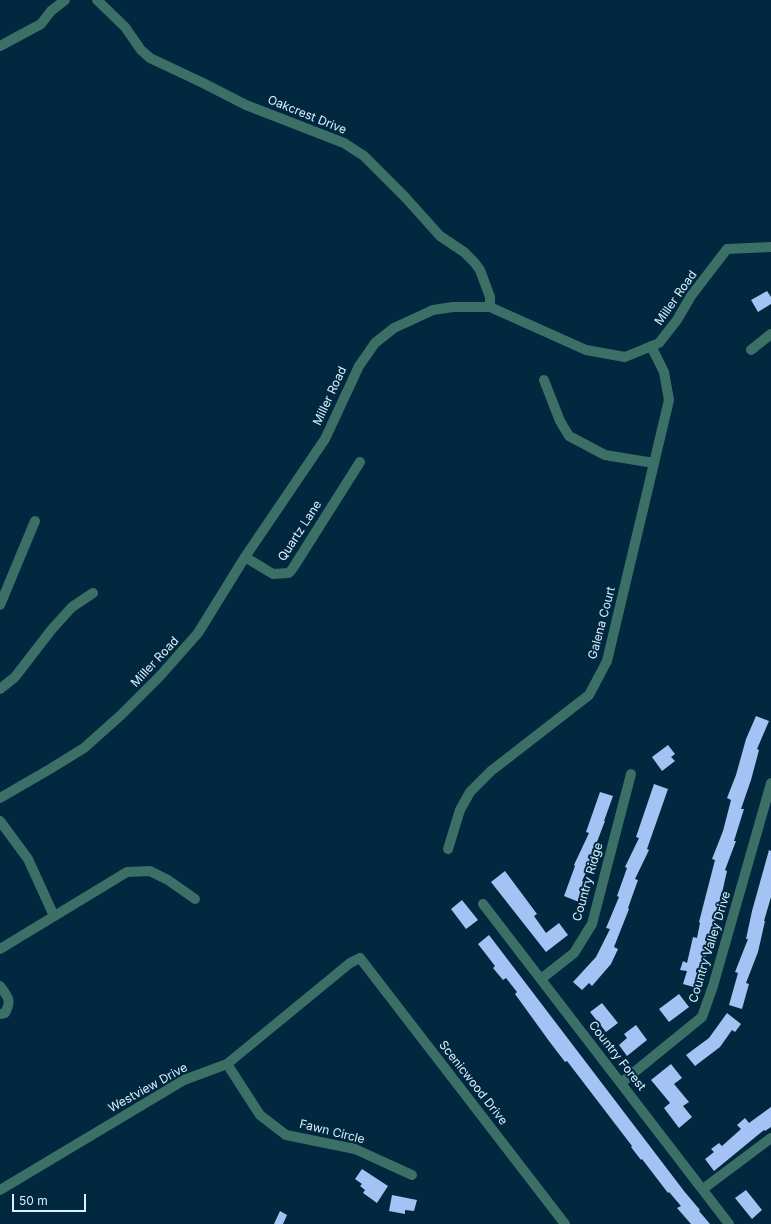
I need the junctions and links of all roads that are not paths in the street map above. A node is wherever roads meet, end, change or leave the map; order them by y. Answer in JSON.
{"nodes":[{"id":1,"x":66,"y":0,"type":"edge"},
{"id":2,"x":97,"y":0,"type":"edge"},
{"id":3,"x":0,"y":46,"type":"edge"},
{"id":4,"x":771,"y":247,"type":"edge"},
{"id":5,"x":490,"y":307,"type":"junction"},
{"id":6,"x":771,"y":334,"type":"edge"},
{"id":7,"x":651,"y":346,"type":"junction"},
{"id":8,"x":752,"y":350,"type":"dead end"},
{"id":9,"x":544,"y":380,"type":"dead end"},
{"id":10,"x":360,"y":462,"type":"dead end"},
{"id":11,"x":654,"y":463,"type":"junction"},
{"id":12,"x":34,"y":521,"type":"dead end"},
{"id":13,"x":245,"y":557,"type":"junction"},
{"id":14,"x":93,"y":593,"type":"dead end"},
{"id":15,"x":0,"y":605,"type":"edge"},
{"id":16,"x":0,"y":689,"type":"edge"},
{"id":17,"x":631,"y":774,"type":"dead end"},
{"id":18,"x":771,"y":783,"type":"edge"},
{"id":19,"x":0,"y":798,"type":"edge"},
{"id":20,"x":0,"y":821,"type":"edge"},
{"id":21,"x":448,"y":850,"type":"dead end"},
{"id":22,"x":195,"y":899,"type":"dead end"},
{"id":23,"x":484,"y":904,"type":"dead end"},
{"id":24,"x":54,"y":916,"type":"junction"},
{"id":25,"x":0,"y":949,"type":"edge"},
{"id":26,"x":360,"y":958,"type":"joint"},
{"id":27,"x":541,"y":979,"type":"junction"},
{"id":28,"x":0,"y":986,"type":"edge"},
{"id":29,"x":0,"y":1014,"type":"edge"},
{"id":30,"x":227,"y":1064,"type":"junction"},
{"id":31,"x":621,"y":1083,"type":"junction"},
{"id":32,"x":771,"y":1138,"type":"edge"},
{"id":33,"x":412,"y":1175,"type":"dead end"},
{"id":34,"x":702,"y":1189,"type":"junction"},
{"id":35,"x":0,"y":1190,"type":"edge"},
{"id":36,"x":565,"y":1224,"type":"edge"},
{"id":37,"x":729,"y":1224,"type":"edge"}],
"edges":[{"from":1,"to":3,"type":"street"},
{"from":2,"to":5,"type":"street","name":"Oakcrest Drive"},
{"from":4,"to":7,"type":"street","name":"Miller Road"},
{"from":5,"to":7,"type":"street","name":"Miller Road"},
{"from":5,"to":13,"type":"street","name":"Miller Road"},
{"from":6,"to":8,"type":"street"},
{"from":7,"to":11,"type":"street","name":"Galena Court"},
{"from":9,"to":11,"type":"street"},
{"from":10,"to":13,"type":"street","name":"Quartz Lane"},
{"from":11,"to":21,"type":"street","name":"Galena Court"},
{"from":12,"to":15,"type":"street"},
{"from":13,"to":19,"type":"street","name":"Miller Road"},
{"from":14,"to":16,"type":"street"},
{"from":17,"to":27,"type":"street","name":"Country Ridge"},
{"from":18,"to":31,"type":"street","name":"Country Valley Drive"},
{"from":20,"to":24,"type":"street"},
{"from":22,"to":24,"type":"street"},
{"from":23,"to":27,"type":"street","name":"Country Forest"},
{"from":24,"to":25,"type":"street"},
{"from":26,"to":30,"type":"street","name":"Westview Drive"},
{"from":26,"to":36,"type":"street","name":"Scenicwood Drive"},
{"from":27,"to":31,"type":"street","name":"Country Forest"},
{"from":28,"to":29,"type":"street"},
{"from":30,"to":33,"type":"street","name":"Fawn Circle"},
{"from":30,"to":35,"type":"street","name":"Westview Drive"},
{"from":31,"to":34,"type":"street","name":"Country Forest"},
{"from":32,"to":34,"type":"street"},
{"from":34,"to":37,"type":"street","name":"Country Forest"}]}
